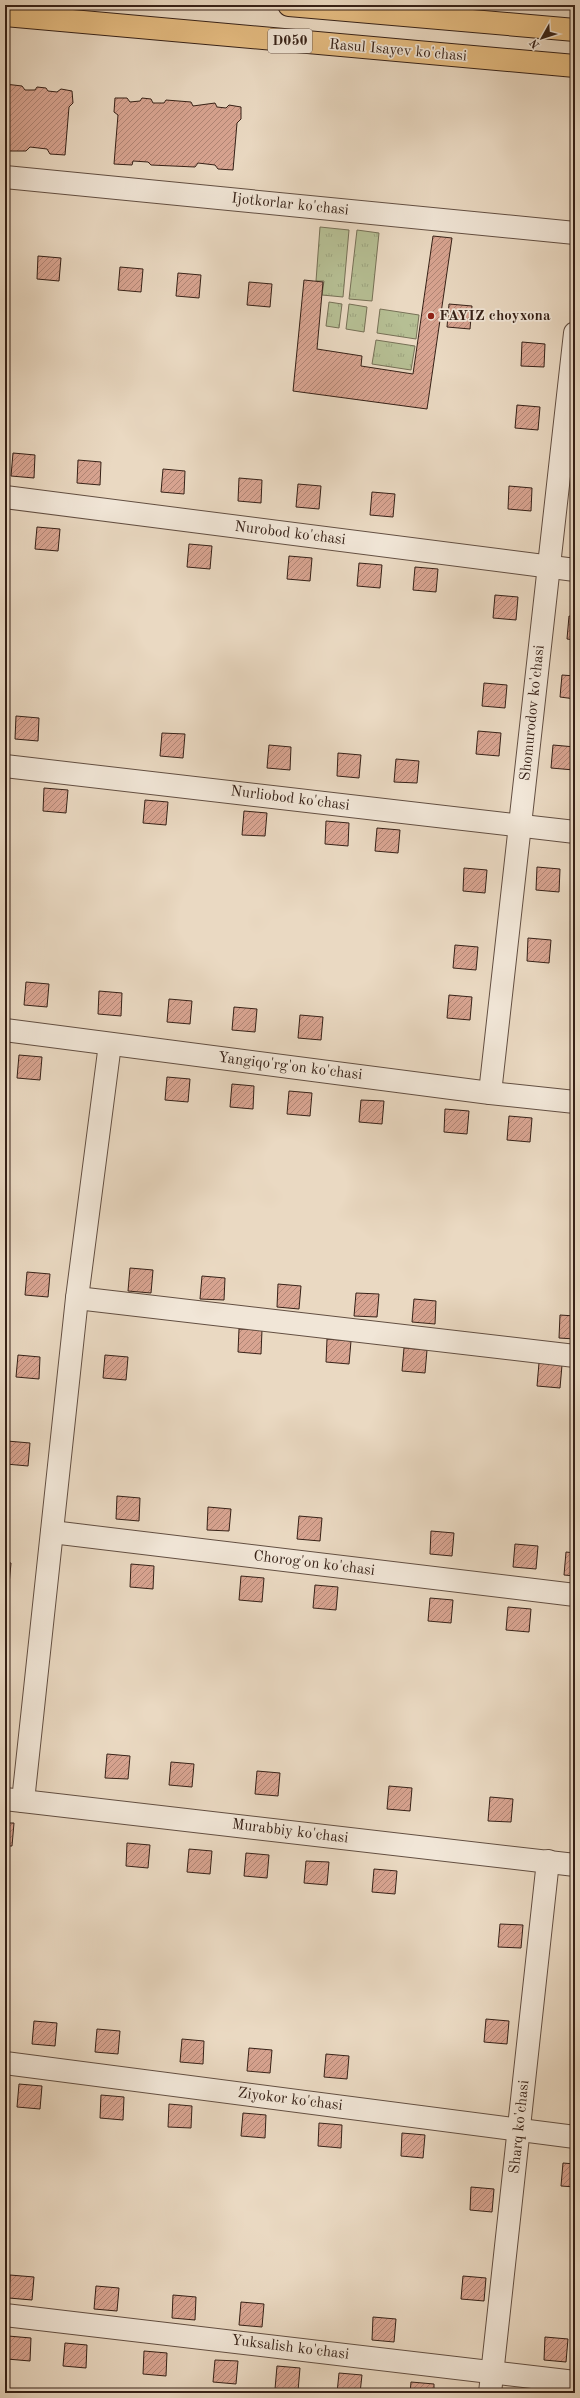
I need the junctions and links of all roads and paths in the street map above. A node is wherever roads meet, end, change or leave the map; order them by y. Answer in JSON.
{"nodes":[{"id":1,"x":289,"y":5,"type":"edge"},
{"id":2,"x":5,"y":16,"type":"edge"},
{"id":3,"x":575,"y":30,"type":"edge"},
{"id":4,"x":575,"y":66,"type":"edge"},
{"id":5,"x":5,"y":177,"type":"edge"},
{"id":6,"x":575,"y":233,"type":"edge"},
{"id":7,"x":575,"y":334,"type":"edge"},
{"id":8,"x":5,"y":497,"type":"edge"},
{"id":9,"x":548,"y":567,"type":"junction"},
{"id":10,"x":575,"y":570,"type":"edge"},
{"id":11,"x":5,"y":766,"type":"edge"},
{"id":12,"x":521,"y":826,"type":"junction"},
{"id":13,"x":575,"y":832,"type":"edge"},
{"id":14,"x":5,"y":1030,"type":"edge"},
{"id":15,"x":110,"y":1044,"type":"junction"},
{"id":16,"x":490,"y":1093,"type":"junction"},
{"id":17,"x":575,"y":1102,"type":"edge"},
{"id":18,"x":77,"y":1298,"type":"junction"},
{"id":19,"x":575,"y":1356,"type":"edge"},
{"id":20,"x":52,"y":1532,"type":"junction"},
{"id":21,"x":575,"y":1595,"type":"edge"},
{"id":22,"x":14,"y":1800,"type":"edge"},
{"id":23,"x":548,"y":1861,"type":"junction"},
{"id":24,"x":575,"y":1865,"type":"edge"},
{"id":25,"x":5,"y":2063,"type":"edge"},
{"id":26,"x":520,"y":2130,"type":"junction"},
{"id":27,"x":575,"y":2137,"type":"edge"},
{"id":28,"x":5,"y":2315,"type":"edge"},
{"id":29,"x":493,"y":2372,"type":"junction"},
{"id":30,"x":575,"y":2382,"type":"edge"},
{"id":31,"x":490,"y":2393,"type":"edge"}],
"edges":[{"from":1,"to":3,"type":"main road","number":"D050"},
{"from":2,"to":4,"type":"main road","name":"Rasul Isayev ko'chasi","number":"D050"},
{"from":5,"to":6,"type":"street","name":"Ijotkorlar ko'chasi"},
{"from":7,"to":9,"type":"street","name":"Shomurodov ko'chasi"},
{"from":8,"to":9,"type":"street","name":"Nurobod ko'chasi"},
{"from":9,"to":10,"type":"street","name":"Nurobod ko'chasi"},
{"from":9,"to":12,"type":"street","name":"Shomurodov ko'chasi"},
{"from":11,"to":12,"type":"street","name":"Nurliobod ko'chasi"},
{"from":12,"to":13,"type":"street","name":"Nurliobod ko'chasi"},
{"from":12,"to":16,"type":"street","name":"Shomurodov ko'chasi"},
{"from":14,"to":15,"type":"street","name":"Yangiqo'rg'on ko'chasi"},
{"from":15,"to":16,"type":"street","name":"Yangiqo'rg'on ko'chasi"},
{"from":15,"to":18,"type":"street"},
{"from":16,"to":17,"type":"street","name":"Yangiqo'rg'on ko'chasi"},
{"from":18,"to":19,"type":"street"},
{"from":18,"to":20,"type":"street"},
{"from":20,"to":21,"type":"street","name":"Chorog'on ko'chasi"},
{"from":20,"to":22,"type":"street"},
{"from":22,"to":23,"type":"street","name":"Murabbiy ko'chasi"},
{"from":23,"to":24,"type":"street","name":"Murabbiy ko'chasi"},
{"from":23,"to":26,"type":"street","name":"Sharq ko'chasi"},
{"from":25,"to":26,"type":"street","name":"Ziyokor ko'chasi"},
{"from":26,"to":27,"type":"street","name":"Ziyokor ko'chasi"},
{"from":26,"to":29,"type":"street","name":"Sharq ko'chasi"},
{"from":28,"to":29,"type":"street","name":"Yuksalish ko'chasi"},
{"from":29,"to":30,"type":"street","name":"Yuksalish ko'chasi"},
{"from":29,"to":31,"type":"street","name":"Sharq ko'chasi"}]}
